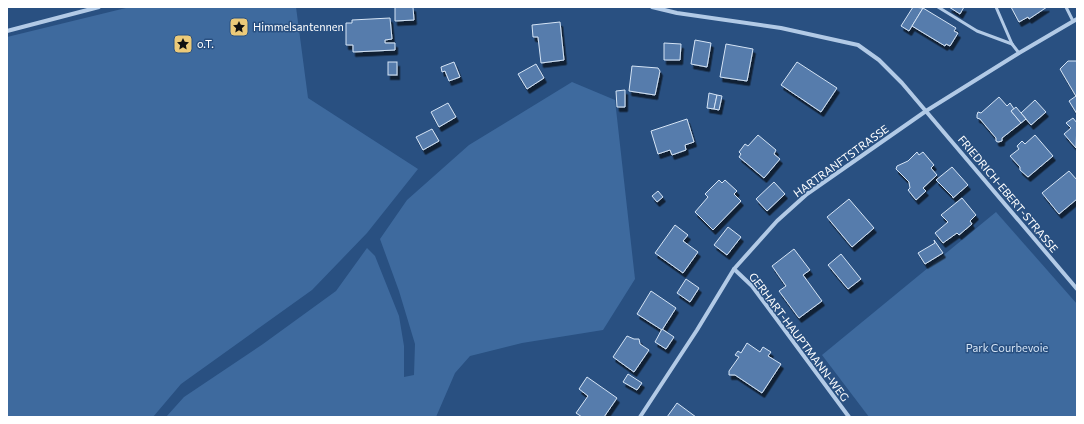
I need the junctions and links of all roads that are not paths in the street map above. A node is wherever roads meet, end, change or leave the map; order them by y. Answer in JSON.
{"nodes":[{"id":1,"x":99,"y":7,"type":"edge"},
{"id":2,"x":652,"y":7,"type":"edge"},
{"id":3,"x":938,"y":7,"type":"edge"},
{"id":4,"x":996,"y":7,"type":"edge"},
{"id":5,"x":1066,"y":7,"type":"edge"},
{"id":6,"x":1075,"y":20,"type":"edge"},
{"id":7,"x":7,"y":31,"type":"edge"},
{"id":8,"x":1012,"y":44,"type":"junction"},
{"id":9,"x":1019,"y":53,"type":"junction"},
{"id":10,"x":926,"y":111,"type":"junction"},
{"id":11,"x":734,"y":269,"type":"junction"},
{"id":12,"x":1077,"y":289,"type":"edge"},
{"id":13,"x":640,"y":417,"type":"edge"},
{"id":14,"x":849,"y":417,"type":"edge"}],
"edges":[{"from":1,"to":7,"type":"street"},
{"from":2,"to":10,"type":"street","name":"FRIEDRICH-EBERT-STRASSE"},
{"from":3,"to":8,"type":"lane"},
{"from":4,"to":8,"type":"lane"},
{"from":5,"to":6,"type":"lane","name":"HARTRANFTSTRASSE"},
{"from":6,"to":9,"type":"street","name":"HARTRANFTSTRASSE"},
{"from":8,"to":9,"type":"lane"},
{"from":9,"to":10,"type":"street","name":"HARTRANFTSTRASSE"},
{"from":10,"to":11,"type":"street","name":"HARTRANFTSTRASSE"},
{"from":10,"to":12,"type":"street","name":"FRIEDRICH-EBERT-STRASSE"},
{"from":11,"to":13,"type":"street","name":"HARTRANFTSTRASSE"},
{"from":11,"to":14,"type":"street","name":"GERHART-HAUPTMANN-WEG"}]}
